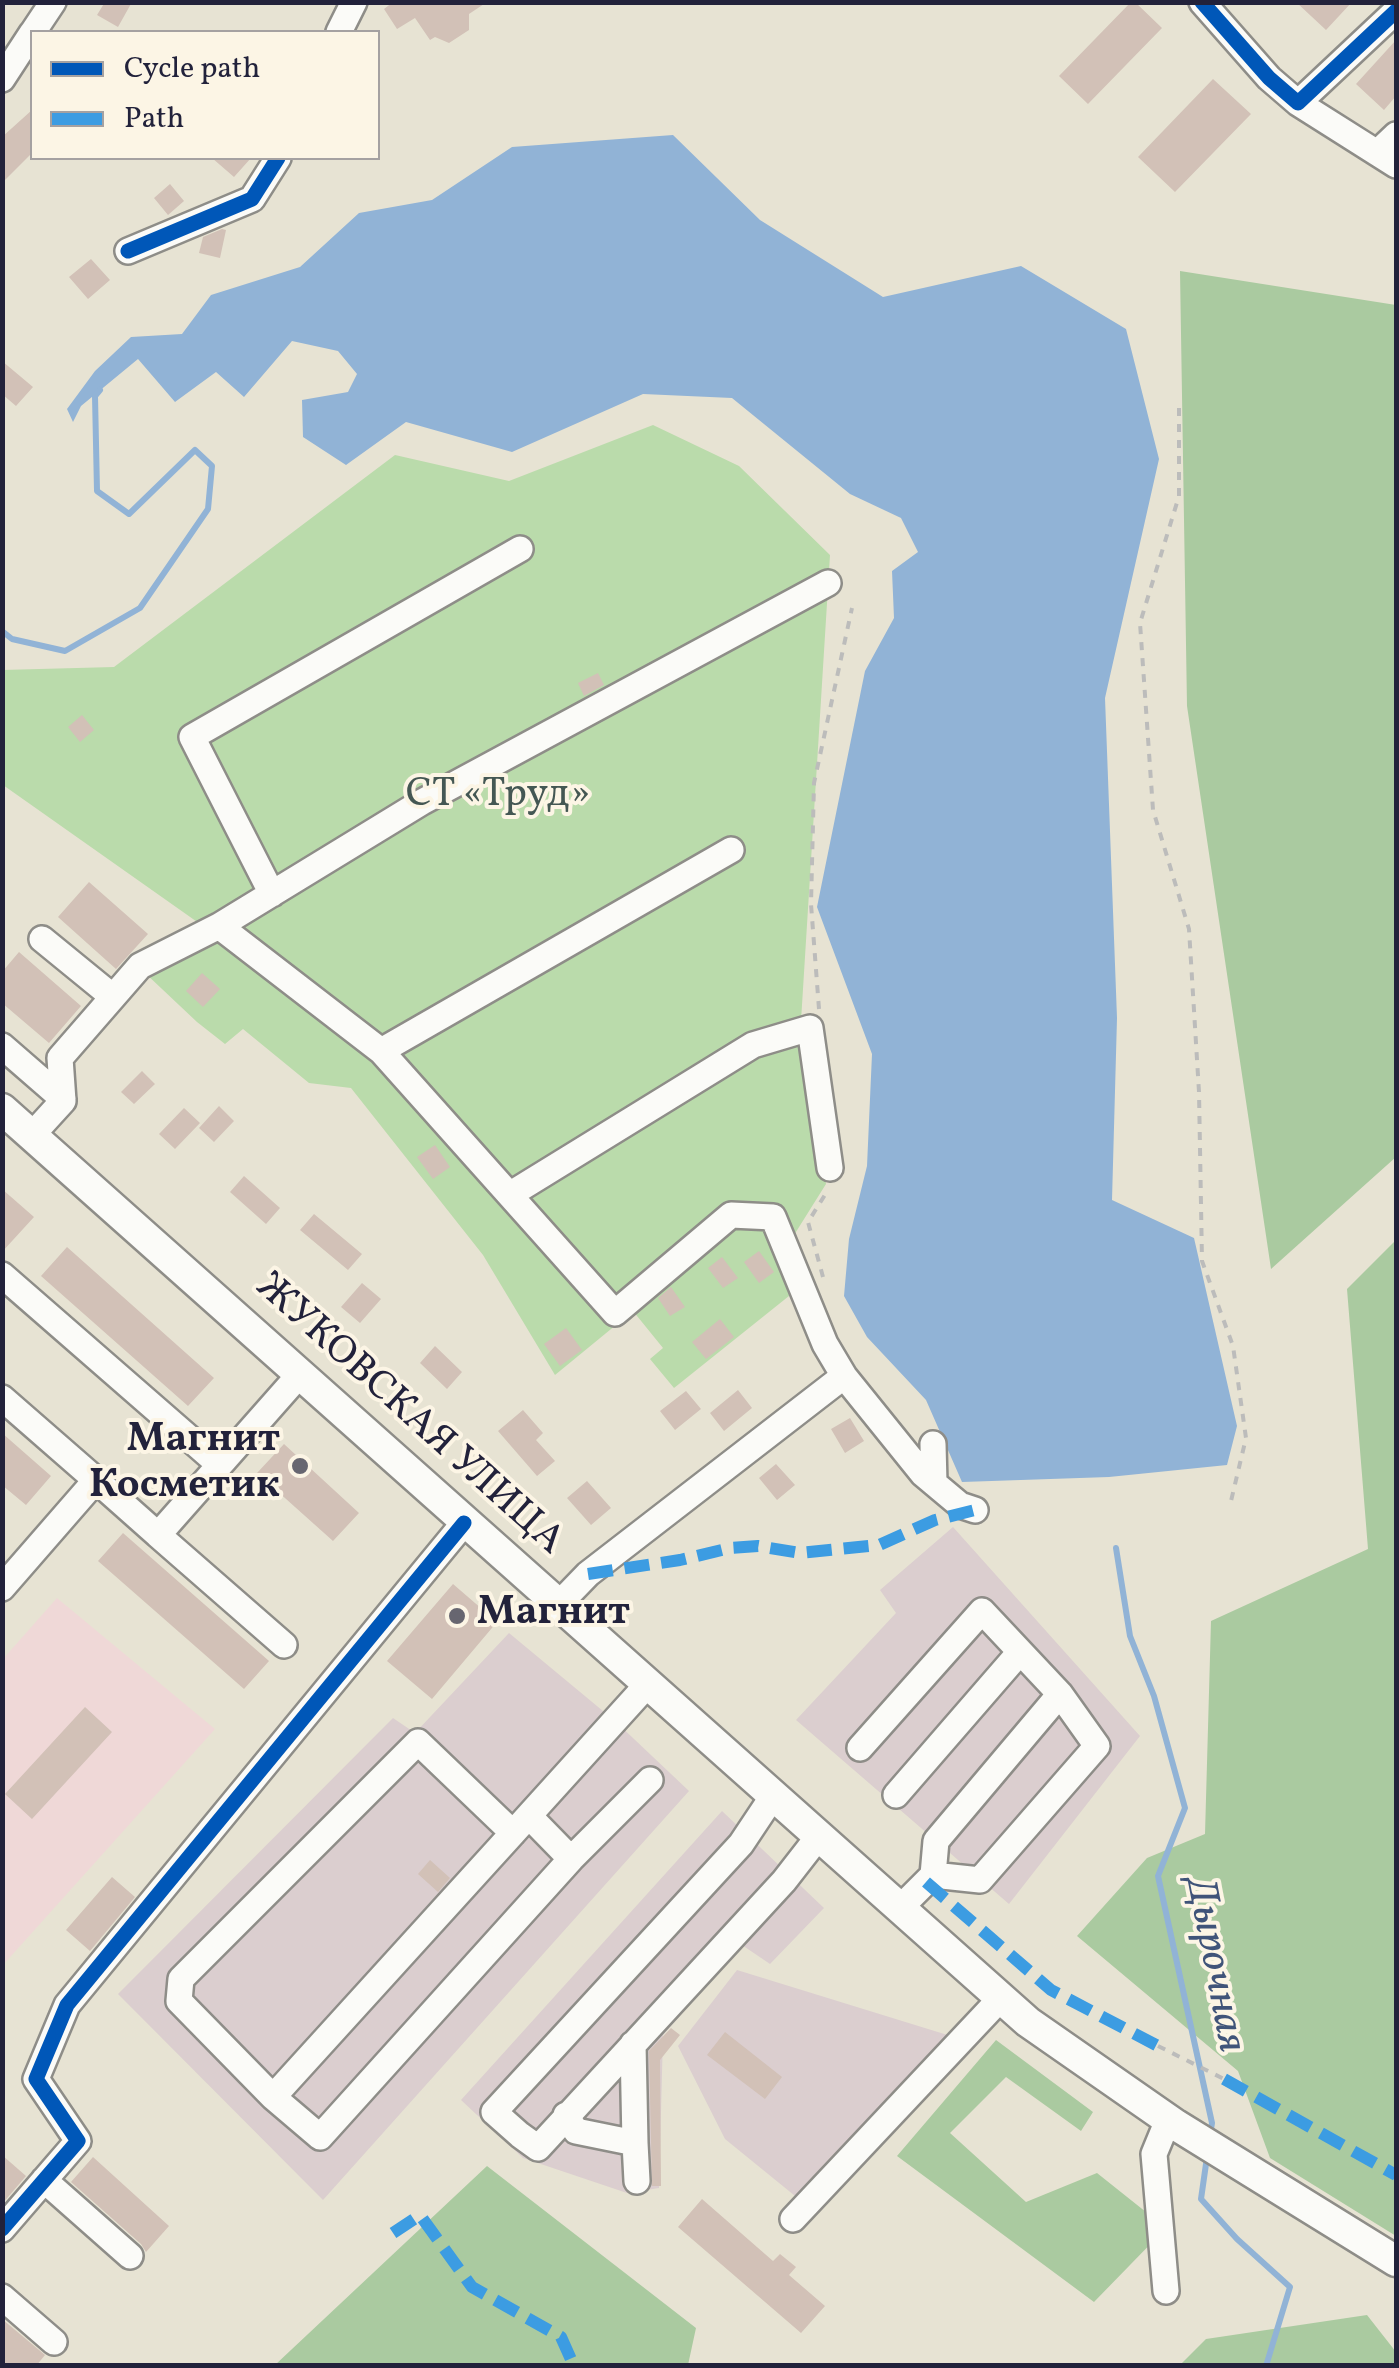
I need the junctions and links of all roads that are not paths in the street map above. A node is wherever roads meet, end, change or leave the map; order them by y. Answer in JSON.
{"nodes":[{"id":1,"x":52,"y":2,"type":"edge"},
{"id":2,"x":354,"y":2,"type":"edge"},
{"id":3,"x":1202,"y":2,"type":"edge"},
{"id":4,"x":1396,"y":11,"type":"edge"},
{"id":5,"x":35,"y":30,"type":"edge"},
{"id":6,"x":340,"y":30,"type":"edge"},
{"id":7,"x":30,"y":37,"type":"edge"},
{"id":8,"x":2,"y":79,"type":"edge"},
{"id":9,"x":1298,"y":104,"type":"junction"},
{"id":10,"x":1390,"y":151,"type":"edge"},
{"id":11,"x":277,"y":160,"type":"edge"},
{"id":12,"x":128,"y":251,"type":"dead end"},
{"id":13,"x":520,"y":549,"type":"dead end"},
{"id":14,"x":828,"y":584,"type":"dead end"},
{"id":15,"x":730,"y":850,"type":"dead end"},
{"id":16,"x":272,"y":894,"type":"junction"},
{"id":17,"x":219,"y":926,"type":"junction"},
{"id":18,"x":42,"y":940,"type":"dead end"},
{"id":19,"x":113,"y":998,"type":"junction"},
{"id":20,"x":2,"y":1046,"type":"edge"},
{"id":21,"x":381,"y":1051,"type":"junction"},
{"id":22,"x":63,"y":1098,"type":"junction"},
{"id":23,"x":2,"y":1109,"type":"edge"},
{"id":24,"x":32,"y":1136,"type":"junction"},
{"id":25,"x":829,"y":1179,"type":"road end"},
{"id":26,"x":511,"y":1194,"type":"junction"},
{"id":27,"x":2,"y":1275,"type":"edge"},
{"id":28,"x":301,"y":1373,"type":"junction"},
{"id":29,"x":844,"y":1376,"type":"junction"},
{"id":30,"x":2,"y":1398,"type":"edge"},
{"id":31,"x":933,"y":1444,"type":"dead end"},
{"id":32,"x":220,"y":1465,"type":"junction"},
{"id":33,"x":96,"y":1480,"type":"junction"},
{"id":34,"x":934,"y":1483,"type":"junction"},
{"id":35,"x":975,"y":1510,"type":"dead end"},
{"id":36,"x":464,"y":1523,"type":"junction"},
{"id":37,"x":158,"y":1535,"type":"junction"},
{"id":38,"x":2,"y":1588,"type":"edge"},
{"id":39,"x":558,"y":1604,"type":"junction"},
{"id":40,"x":284,"y":1645,"type":"dead end"},
{"id":41,"x":1020,"y":1652,"type":"junction"},
{"id":42,"x":647,"y":1685,"type":"junction"},
{"id":43,"x":1060,"y":1694,"type":"junction"},
{"id":44,"x":860,"y":1748,"type":"dead end"},
{"id":45,"x":650,"y":1780,"type":"dead end"},
{"id":46,"x":772,"y":1796,"type":"junction"},
{"id":47,"x":896,"y":1796,"type":"dead end"},
{"id":48,"x":521,"y":1825,"type":"junction"},
{"id":49,"x":819,"y":1836,"type":"junction"},
{"id":50,"x":571,"y":1859,"type":"junction"},
{"id":51,"x":933,"y":1875,"type":"junction"},
{"id":52,"x":901,"y":1907,"type":"junction"},
{"id":53,"x":1001,"y":1998,"type":"junction"},
{"id":54,"x":632,"y":2044,"type":"junction"},
{"id":55,"x":273,"y":2097,"type":"junction"},
{"id":56,"x":566,"y":2116,"type":"junction"},
{"id":57,"x":1172,"y":2122,"type":"junction"},
{"id":58,"x":636,"y":2143,"type":"junction"},
{"id":59,"x":44,"y":2180,"type":"junction"},
{"id":60,"x":637,"y":2180,"type":"dead end"},
{"id":61,"x":793,"y":2219,"type":"dead end"},
{"id":62,"x":2,"y":2229,"type":"edge"},
{"id":63,"x":130,"y":2256,"type":"dead end"},
{"id":64,"x":1396,"y":2260,"type":"edge"},
{"id":65,"x":1166,"y":2291,"type":"dead end"},
{"id":66,"x":2,"y":2298,"type":"edge"},
{"id":67,"x":54,"y":2342,"type":"dead end"}],
"edges":[{"from":1,"to":5,"type":"street"},
{"from":2,"to":6,"type":"street"},
{"from":3,"to":9,"type":"street"},
{"from":4,"to":9,"type":"street"},
{"from":7,"to":8,"type":"street"},
{"from":9,"to":10,"type":"street"},
{"from":11,"to":12,"type":"street"},
{"from":13,"to":16,"type":"street"},
{"from":14,"to":16,"type":"street"},
{"from":15,"to":21,"type":"street"},
{"from":16,"to":17,"type":"street"},
{"from":17,"to":19,"type":"street"},
{"from":17,"to":21,"type":"street"},
{"from":18,"to":19,"type":"street"},
{"from":19,"to":22,"type":"street"},
{"from":20,"to":22,"type":"street"},
{"from":21,"to":26,"type":"street"},
{"from":22,"to":24,"type":"street"},
{"from":23,"to":24,"type":"main road","name":"ЖУКОВСКАЯ УЛИЦА"},
{"from":24,"to":28,"type":"main road","name":"ЖУКОВСКАЯ УЛИЦА"},
{"from":25,"to":26,"type":"street"},
{"from":26,"to":29,"type":"street"},
{"from":27,"to":32,"type":"street"},
{"from":28,"to":32,"type":"street"},
{"from":28,"to":36,"type":"main road","name":"ЖУКОВСКАЯ УЛИЦА"},
{"from":29,"to":34,"type":"street"},
{"from":29,"to":39,"type":"street"},
{"from":30,"to":33,"type":"street"},
{"from":31,"to":34,"type":"street"},
{"from":32,"to":37,"type":"street"},
{"from":33,"to":37,"type":"street"},
{"from":33,"to":38,"type":"street"},
{"from":34,"to":35,"type":"street"},
{"from":36,"to":39,"type":"main road","name":"ЖУКОВСКАЯ УЛИЦА"},
{"from":36,"to":59,"type":"street"},
{"from":37,"to":40,"type":"street"},
{"from":39,"to":42,"type":"main road","name":"ЖУКОВСКАЯ УЛИЦА"},
{"from":41,"to":43,"type":"street"},
{"from":41,"to":44,"type":"street"},
{"from":41,"to":47,"type":"street"},
{"from":42,"to":46,"type":"main road","name":"ЖУКОВСКАЯ УЛИЦА"},
{"from":42,"to":48,"type":"street"},
{"from":43,"to":51,"type":"street"},
{"from":43,"to":51,"type":"street"},
{"from":45,"to":50,"type":"street"},
{"from":46,"to":49,"type":"main road","name":"ЖУКОВСКАЯ УЛИЦА"},
{"from":46,"to":56,"type":"street"},
{"from":48,"to":50,"type":"street"},
{"from":48,"to":55,"type":"street"},
{"from":48,"to":55,"type":"street"},
{"from":49,"to":52,"type":"main road","name":"ЖУКОВСКАЯ УЛИЦА"},
{"from":49,"to":54,"type":"street"},
{"from":50,"to":55,"type":"street"},
{"from":51,"to":52,"type":"street"},
{"from":52,"to":53,"type":"main road","name":"ЖУКОВСКАЯ УЛИЦА"},
{"from":53,"to":57,"type":"main road","name":"ЖУКОВСКАЯ УЛИЦА"},
{"from":53,"to":61,"type":"street"},
{"from":54,"to":56,"type":"street"},
{"from":54,"to":58,"type":"street"},
{"from":56,"to":58,"type":"street"},
{"from":57,"to":64,"type":"main road","name":"ЖУКОВСКАЯ УЛИЦА"},
{"from":57,"to":65,"type":"street"},
{"from":58,"to":60,"type":"street"},
{"from":59,"to":62,"type":"street"},
{"from":59,"to":63,"type":"street"},
{"from":66,"to":67,"type":"street"}]}
